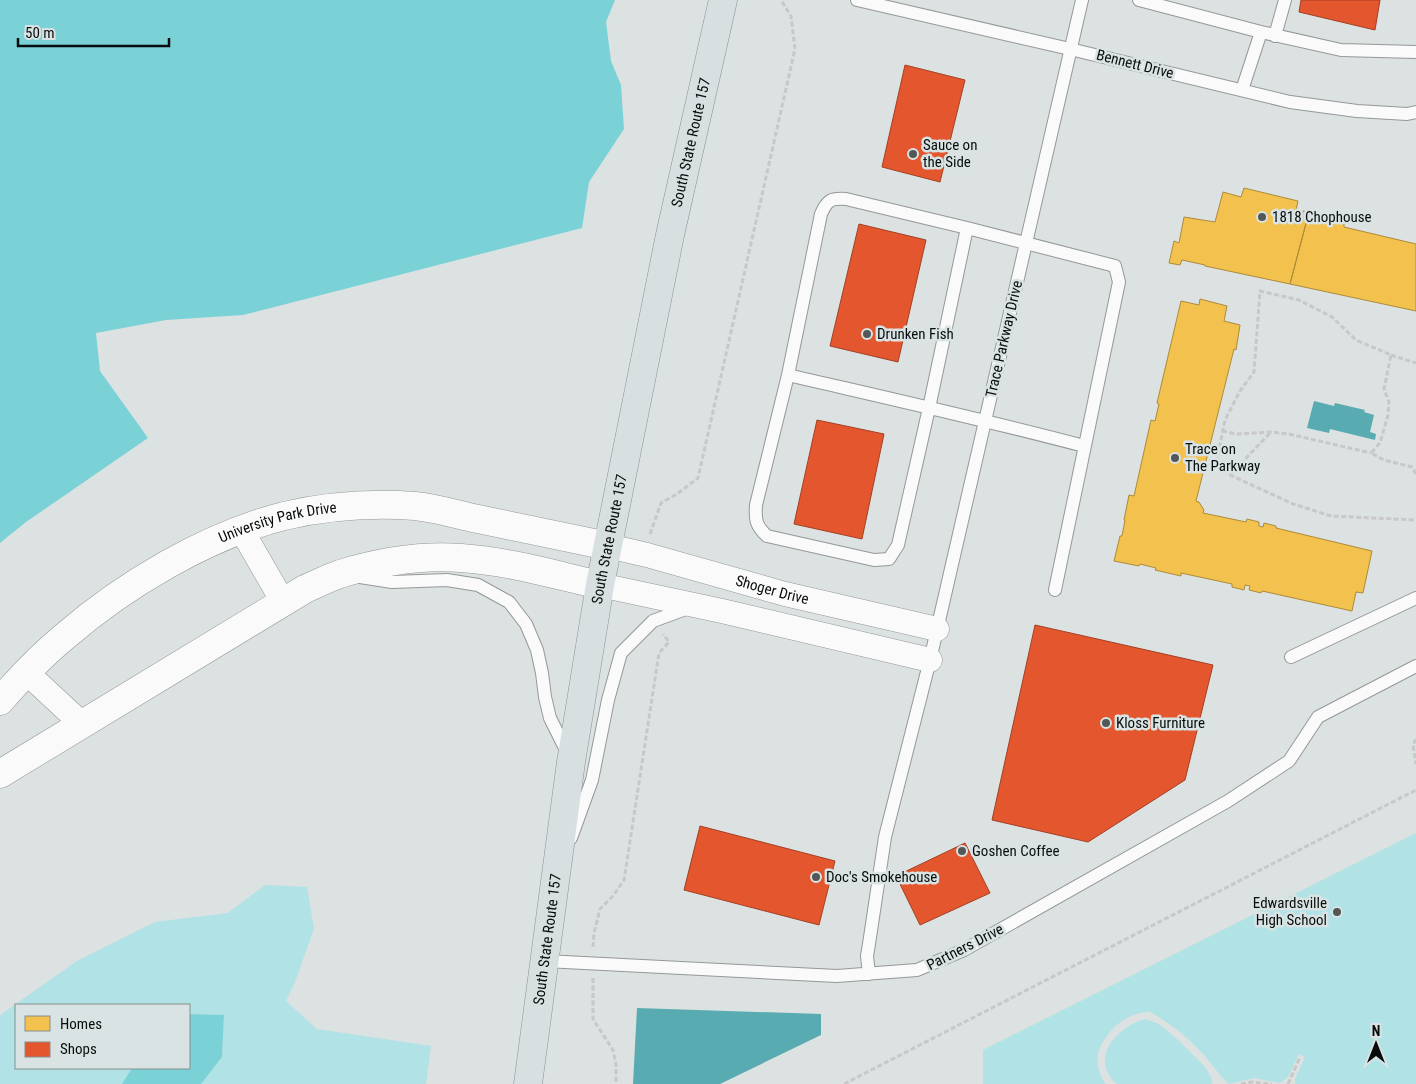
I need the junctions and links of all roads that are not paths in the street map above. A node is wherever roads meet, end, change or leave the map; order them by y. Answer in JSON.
{"nodes":[{"id":1,"x":723,"y":0,"type":"edge"},
{"id":2,"x":857,"y":0,"type":"edge"},
{"id":3,"x":1082,"y":0,"type":"edge"},
{"id":4,"x":1139,"y":0,"type":"edge"},
{"id":5,"x":1285,"y":0,"type":"edge"},
{"id":6,"x":1261,"y":32,"type":"junction"},
{"id":7,"x":1275,"y":36,"type":"junction"},
{"id":8,"x":1070,"y":49,"type":"junction"},
{"id":9,"x":1416,"y":52,"type":"edge"},
{"id":10,"x":1242,"y":90,"type":"junction"},
{"id":11,"x":1416,"y":112,"type":"edge"},
{"id":12,"x":967,"y":228,"type":"junction"},
{"id":13,"x":1025,"y":243,"type":"junction"},
{"id":14,"x":788,"y":375,"type":"junction"},
{"id":15,"x":929,"y":408,"type":"junction"},
{"id":16,"x":986,"y":420,"type":"junction"},
{"id":17,"x":1084,"y":446,"type":"junction"},
{"id":18,"x":241,"y":529,"type":"junction"},
{"id":19,"x":608,"y":546,"type":"junction"},
{"id":20,"x":340,"y":574,"type":"junction"},
{"id":21,"x":600,"y":585,"type":"junction"},
{"id":22,"x":1055,"y":590,"type":"dead end"},
{"id":23,"x":1416,"y":598,"type":"edge"},
{"id":24,"x":283,"y":602,"type":"junction"},
{"id":25,"x":696,"y":605,"type":"junction"},
{"id":26,"x":937,"y":629,"type":"junction"},
{"id":27,"x":1292,"y":657,"type":"dead end"},
{"id":28,"x":930,"y":660,"type":"junction"},
{"id":29,"x":1416,"y":666,"type":"edge"},
{"id":30,"x":26,"y":672,"type":"junction"},
{"id":31,"x":0,"y":701,"type":"edge"},
{"id":32,"x":82,"y":724,"type":"junction"},
{"id":33,"x":571,"y":762,"type":"junction"},
{"id":34,"x":0,"y":774,"type":"edge"},
{"id":35,"x":556,"y":880,"type":"junction"},
{"id":36,"x":545,"y":961,"type":"junction"},
{"id":37,"x":869,"y":974,"type":"junction"},
{"id":38,"x":528,"y":1084,"type":"edge"}],
"edges":[{"from":1,"to":19,"type":"main road","name":"South State Route 157"},
{"from":2,"to":8,"type":"lane","name":"Bennett Drive"},
{"from":3,"to":8,"type":"lane","name":"Trace Parkway Drive"},
{"from":4,"to":6,"type":"lane"},
{"from":5,"to":7,"type":"lane"},
{"from":6,"to":7,"type":"lane"},
{"from":6,"to":10,"type":"lane"},
{"from":7,"to":9,"type":"lane"},
{"from":8,"to":10,"type":"lane","name":"Bennett Drive"},
{"from":8,"to":13,"type":"lane","name":"Trace Parkway Drive"},
{"from":10,"to":11,"type":"lane","name":"Bennett Drive"},
{"from":12,"to":13,"type":"lane"},
{"from":12,"to":14,"type":"lane"},
{"from":12,"to":15,"type":"lane"},
{"from":13,"to":16,"type":"lane","name":"Trace Parkway Drive"},
{"from":13,"to":17,"type":"lane"},
{"from":14,"to":15,"type":"lane"},
{"from":14,"to":15,"type":"lane"},
{"from":15,"to":16,"type":"lane"},
{"from":16,"to":17,"type":"lane"},
{"from":16,"to":26,"type":"lane","name":"Trace Parkway Drive"},
{"from":17,"to":22,"type":"lane"},
{"from":18,"to":19,"type":"street","name":"University Park Drive"},
{"from":18,"to":24,"type":"street"},
{"from":18,"to":30,"type":"street","name":"University Park Drive"},
{"from":19,"to":21,"type":"main road","name":"South State Route 157"},
{"from":19,"to":26,"type":"street","name":"Shoger Drive"},
{"from":20,"to":21,"type":"street"},
{"from":20,"to":24,"type":"street"},
{"from":20,"to":33,"type":"lane"},
{"from":21,"to":25,"type":"street","name":"Shoger Drive"},
{"from":21,"to":33,"type":"main road","name":"South State Route 157"},
{"from":23,"to":27,"type":"lane"},
{"from":24,"to":32,"type":"street"},
{"from":25,"to":28,"type":"street","name":"Shoger Drive"},
{"from":25,"to":35,"type":"lane"},
{"from":26,"to":28,"type":"lane","name":"Trace Parkway Drive"},
{"from":28,"to":37,"type":"lane","name":"Trace Parkway Drive"},
{"from":29,"to":37,"type":"lane","name":"Partners Drive"},
{"from":30,"to":31,"type":"street","name":"University Park Drive"},
{"from":30,"to":32,"type":"street"},
{"from":32,"to":34,"type":"street"},
{"from":33,"to":35,"type":"main road","name":"South State Route 157"},
{"from":35,"to":36,"type":"main road","name":"South State Route 157"},
{"from":36,"to":37,"type":"lane","name":"Partners Drive"},
{"from":36,"to":38,"type":"main road","name":"South State Route 157"}]}
